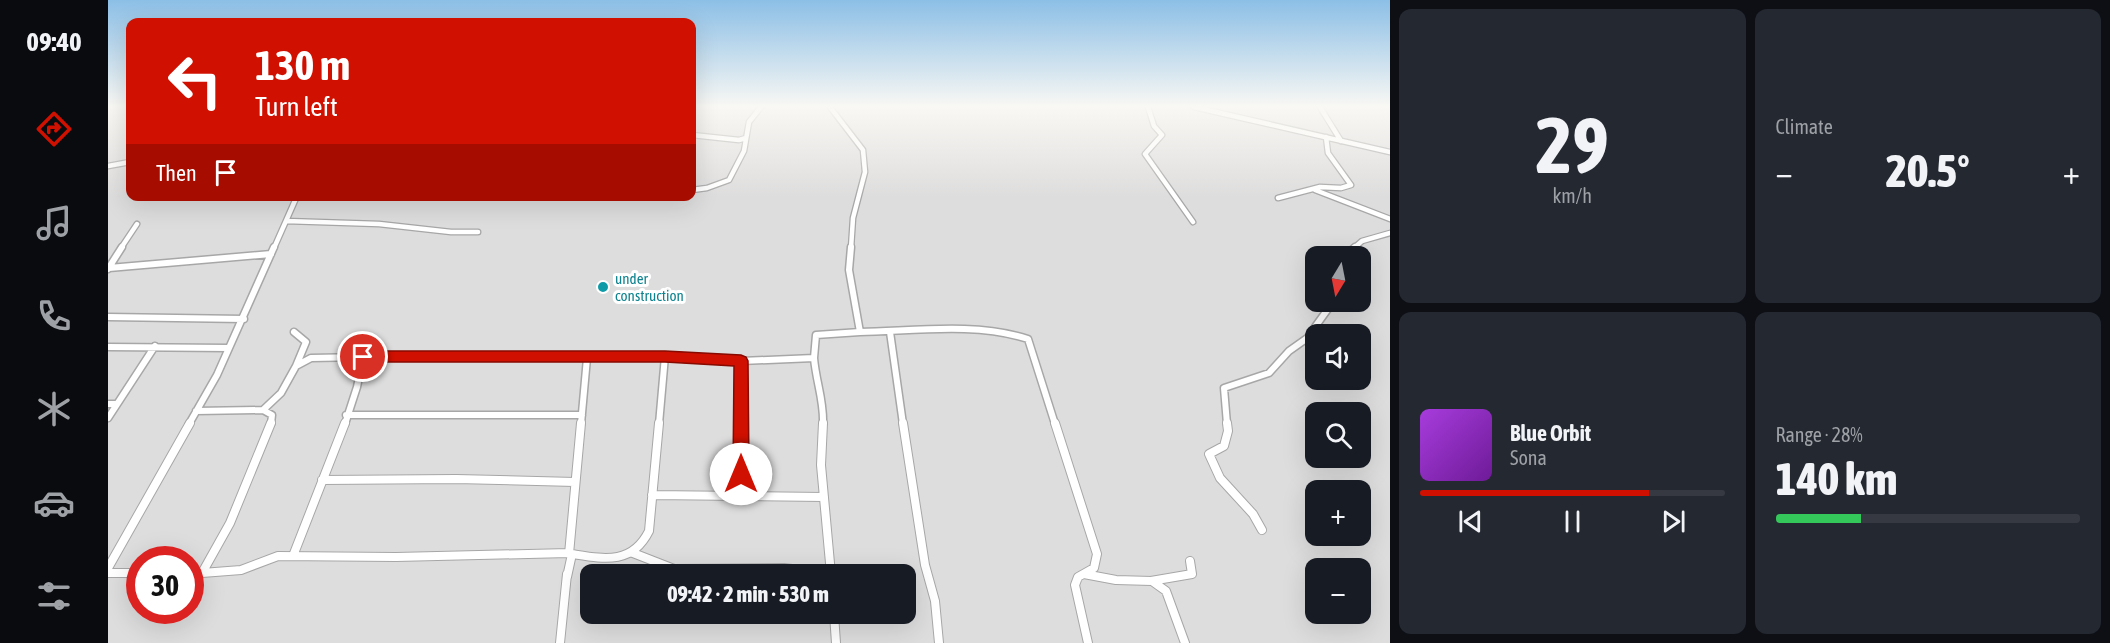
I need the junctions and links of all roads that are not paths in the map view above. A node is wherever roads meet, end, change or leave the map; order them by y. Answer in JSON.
{"nodes":[{"id":1,"x":711,"y":137,"type":"edge"},
{"id":2,"x":853,"y":137,"type":"edge"},
{"id":3,"x":1160,"y":137,"type":"edge"},
{"id":4,"x":1326,"y":137,"type":"joint"},
{"id":5,"x":1339,"y":137,"type":"edge"},
{"id":6,"x":746,"y":138,"type":"joint"},
{"id":7,"x":1341,"y":141,"type":"junction"},
{"id":8,"x":1390,"y":152,"type":"edge"},
{"id":9,"x":126,"y":163,"type":"edge"},
{"id":10,"x":108,"y":166,"type":"edge"},
{"id":11,"x":1315,"y":189,"type":"junction"},
{"id":12,"x":696,"y":190,"type":"edge"},
{"id":13,"x":1278,"y":198,"type":"dead end"},
{"id":14,"x":295,"y":201,"type":"edge"},
{"id":15,"x":1390,"y":219,"type":"edge"},
{"id":16,"x":286,"y":221,"type":"junction"},
{"id":17,"x":1193,"y":222,"type":"dead end"},
{"id":18,"x":137,"y":224,"type":"dead end"},
{"id":19,"x":478,"y":232,"type":"dead end"},
{"id":20,"x":1390,"y":233,"type":"edge"},
{"id":21,"x":1356,"y":246,"type":"edge"},
{"id":22,"x":271,"y":254,"type":"junction"},
{"id":23,"x":108,"y":269,"type":"edge"},
{"id":24,"x":1326,"y":312,"type":"edge"},
{"id":25,"x":108,"y":317,"type":"edge"},
{"id":26,"x":244,"y":319,"type":"junction"},
{"id":27,"x":294,"y":332,"type":"dead end"},
{"id":28,"x":860,"y":332,"type":"junction"},
{"id":29,"x":890,"y":332,"type":"junction"},
{"id":30,"x":155,"y":346,"type":"junction"},
{"id":31,"x":108,"y":347,"type":"edge"},
{"id":32,"x":229,"y":348,"type":"junction"},
{"id":33,"x":363,"y":357,"type":"junction"},
{"id":34,"x":665,"y":357,"type":"junction"},
{"id":35,"x":587,"y":358,"type":"junction"},
{"id":36,"x":814,"y":358,"type":"junction"},
{"id":37,"x":741,"y":361,"type":"junction"},
{"id":38,"x":296,"y":366,"type":"junction"},
{"id":39,"x":108,"y":404,"type":"edge"},
{"id":40,"x":117,"y":404,"type":"junction"},
{"id":41,"x":263,"y":410,"type":"junction"},
{"id":42,"x":196,"y":411,"type":"junction"},
{"id":43,"x":346,"y":415,"type":"junction"},
{"id":44,"x":582,"y":415,"type":"junction"},
{"id":45,"x":108,"y":418,"type":"edge"},
{"id":46,"x":322,"y":480,"type":"junction"},
{"id":47,"x":575,"y":482,"type":"junction"},
{"id":48,"x":652,"y":495,"type":"junction"},
{"id":49,"x":741,"y":496,"type":"junction"},
{"id":50,"x":824,"y":497,"type":"junction"},
{"id":51,"x":1262,"y":530,"type":"dead end"},
{"id":52,"x":569,"y":553,"type":"junction"},
{"id":53,"x":633,"y":553,"type":"junction"},
{"id":54,"x":293,"y":556,"type":"junction"},
{"id":55,"x":1190,"y":561,"type":"dead end"},
{"id":56,"x":661,"y":564,"type":"edge"},
{"id":57,"x":830,"y":564,"type":"edge"},
{"id":58,"x":108,"y":568,"type":"edge"},
{"id":59,"x":204,"y":569,"type":"edge"},
{"id":60,"x":108,"y":573,"type":"edge"},
{"id":61,"x":126,"y":573,"type":"edge"},
{"id":62,"x":204,"y":573,"type":"edge"},
{"id":63,"x":1084,"y":574,"type":"junction"},
{"id":64,"x":567,"y":577,"type":"junction"},
{"id":65,"x":1150,"y":581,"type":"junction"},
{"id":66,"x":835,"y":624,"type":"edge"},
{"id":67,"x":560,"y":643,"type":"edge"},
{"id":68,"x":836,"y":643,"type":"edge"},
{"id":69,"x":939,"y":643,"type":"edge"},
{"id":70,"x":1088,"y":643,"type":"edge"},
{"id":71,"x":1185,"y":643,"type":"edge"}],
"edges":[{"from":1,"to":6,"type":"street"},
{"from":2,"to":28,"type":"street"},
{"from":3,"to":17,"type":"street"},
{"from":4,"to":7,"type":"street"},
{"from":4,"to":11,"type":"street"},
{"from":5,"to":7,"type":"street"},
{"from":6,"to":12,"type":"street"},
{"from":7,"to":8,"type":"street"},
{"from":9,"to":10,"type":"street"},
{"from":11,"to":13,"type":"street"},
{"from":11,"to":15,"type":"street"},
{"from":14,"to":16,"type":"street"},
{"from":16,"to":19,"type":"street"},
{"from":16,"to":22,"type":"street"},
{"from":18,"to":23,"type":"street"},
{"from":20,"to":21,"type":"street"},
{"from":22,"to":23,"type":"street"},
{"from":22,"to":26,"type":"street"},
{"from":24,"to":51,"type":"street"},
{"from":25,"to":26,"type":"street"},
{"from":26,"to":32,"type":"street"},
{"from":27,"to":38,"type":"street"},
{"from":28,"to":29,"type":"street"},
{"from":28,"to":36,"type":"street"},
{"from":29,"to":63,"type":"street"},
{"from":29,"to":69,"type":"street"},
{"from":30,"to":31,"type":"street"},
{"from":30,"to":32,"type":"street"},
{"from":30,"to":40,"type":"street"},
{"from":32,"to":42,"type":"street"},
{"from":33,"to":35,"type":"street"},
{"from":33,"to":38,"type":"street"},
{"from":33,"to":43,"type":"street"},
{"from":34,"to":35,"type":"street"},
{"from":34,"to":37,"type":"street"},
{"from":34,"to":48,"type":"street"},
{"from":35,"to":44,"type":"street"},
{"from":36,"to":37,"type":"street"},
{"from":36,"to":50,"type":"street"},
{"from":37,"to":49,"type":"street"},
{"from":38,"to":41,"type":"street"},
{"from":39,"to":40,"type":"street"},
{"from":40,"to":45,"type":"street"},
{"from":41,"to":42,"type":"street"},
{"from":41,"to":59,"type":"street"},
{"from":42,"to":58,"type":"street"},
{"from":43,"to":44,"type":"street"},
{"from":43,"to":46,"type":"street"},
{"from":44,"to":47,"type":"street"},
{"from":46,"to":47,"type":"street"},
{"from":46,"to":54,"type":"street"},
{"from":47,"to":52,"type":"street"},
{"from":48,"to":49,"type":"street"},
{"from":48,"to":53,"type":"street"},
{"from":49,"to":50,"type":"street"},
{"from":50,"to":57,"type":"street"},
{"from":52,"to":54,"type":"street"},
{"from":52,"to":64,"type":"street"},
{"from":53,"to":56,"type":"street"},
{"from":53,"to":64,"type":"street"},
{"from":54,"to":62,"type":"street"},
{"from":55,"to":65,"type":"street"},
{"from":60,"to":61,"type":"street"},
{"from":63,"to":65,"type":"street"},
{"from":63,"to":70,"type":"street"},
{"from":64,"to":67,"type":"street"},
{"from":65,"to":71,"type":"street"},
{"from":66,"to":68,"type":"street"}]}
